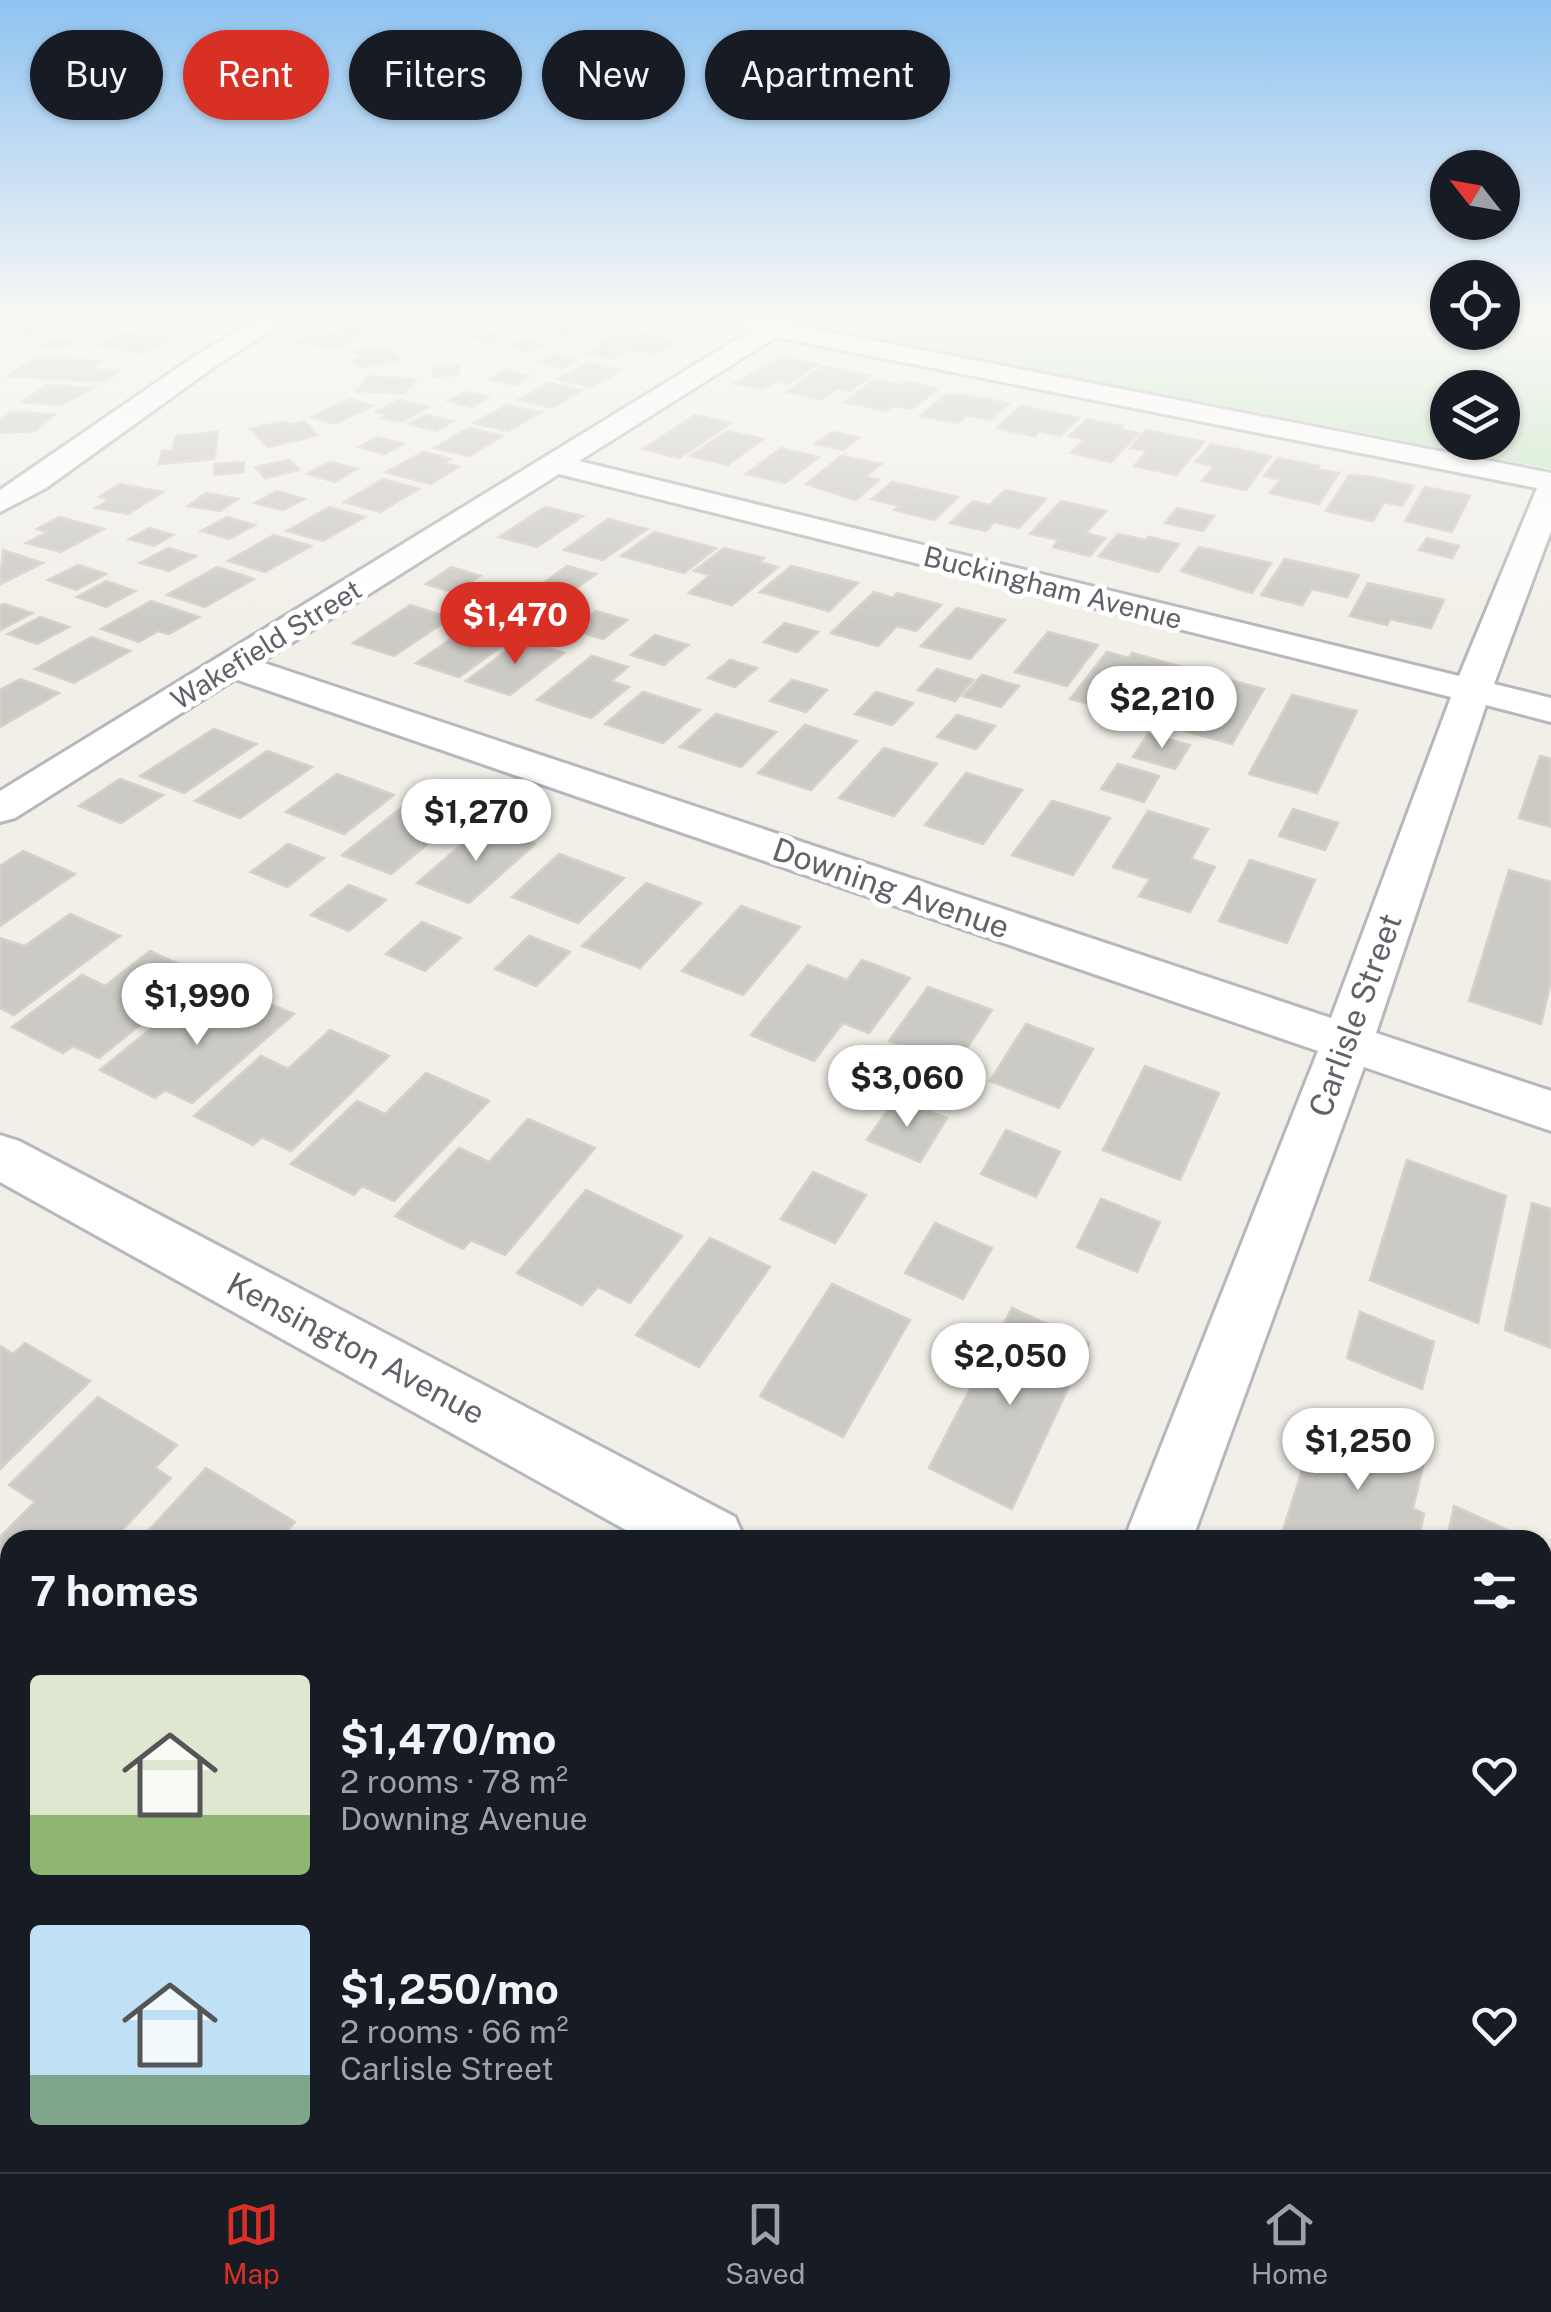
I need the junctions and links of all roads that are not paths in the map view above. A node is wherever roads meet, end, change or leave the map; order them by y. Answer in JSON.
{"nodes":[{"id":1,"x":124,"y":420,"type":"edge"},
{"id":2,"x":626,"y":420,"type":"edge"},
{"id":3,"x":1250,"y":420,"type":"edge"},
{"id":4,"x":556,"y":464,"type":"junction"},
{"id":5,"x":1551,"y":482,"type":"edge"},
{"id":6,"x":1551,"y":490,"type":"edge"},
{"id":7,"x":0,"y":503,"type":"edge"},
{"id":8,"x":232,"y":665,"type":"junction"},
{"id":9,"x":1472,"y":691,"type":"junction"},
{"id":10,"x":1551,"y":710,"type":"edge"},
{"id":11,"x":0,"y":809,"type":"edge"},
{"id":12,"x":1347,"y":1043,"type":"junction"},
{"id":13,"x":1551,"y":1112,"type":"edge"},
{"id":14,"x":0,"y":1156,"type":"edge"},
{"id":15,"x":693,"y":1530,"type":"edge"},
{"id":16,"x":1162,"y":1530,"type":"edge"}],
"edges":[{"from":1,"to":7,"type":"street"},
{"from":2,"to":4,"type":"street","name":"Wakefield Street"},
{"from":3,"to":5,"type":"street"},
{"from":4,"to":8,"type":"street","name":"Wakefield Street"},
{"from":4,"to":9,"type":"street","name":"Buckingham Avenue"},
{"from":6,"to":9,"type":"street","name":"Carlisle Street"},
{"from":8,"to":11,"type":"street","name":"Wakefield Street"},
{"from":8,"to":12,"type":"street","name":"Downing Avenue"},
{"from":9,"to":10,"type":"street","name":"Buckingham Avenue"},
{"from":9,"to":12,"type":"street","name":"Carlisle Street"},
{"from":12,"to":13,"type":"street","name":"Downing Avenue"},
{"from":12,"to":16,"type":"street","name":"Carlisle Street"},
{"from":14,"to":15,"type":"street","name":"Kensington Avenue"}]}
